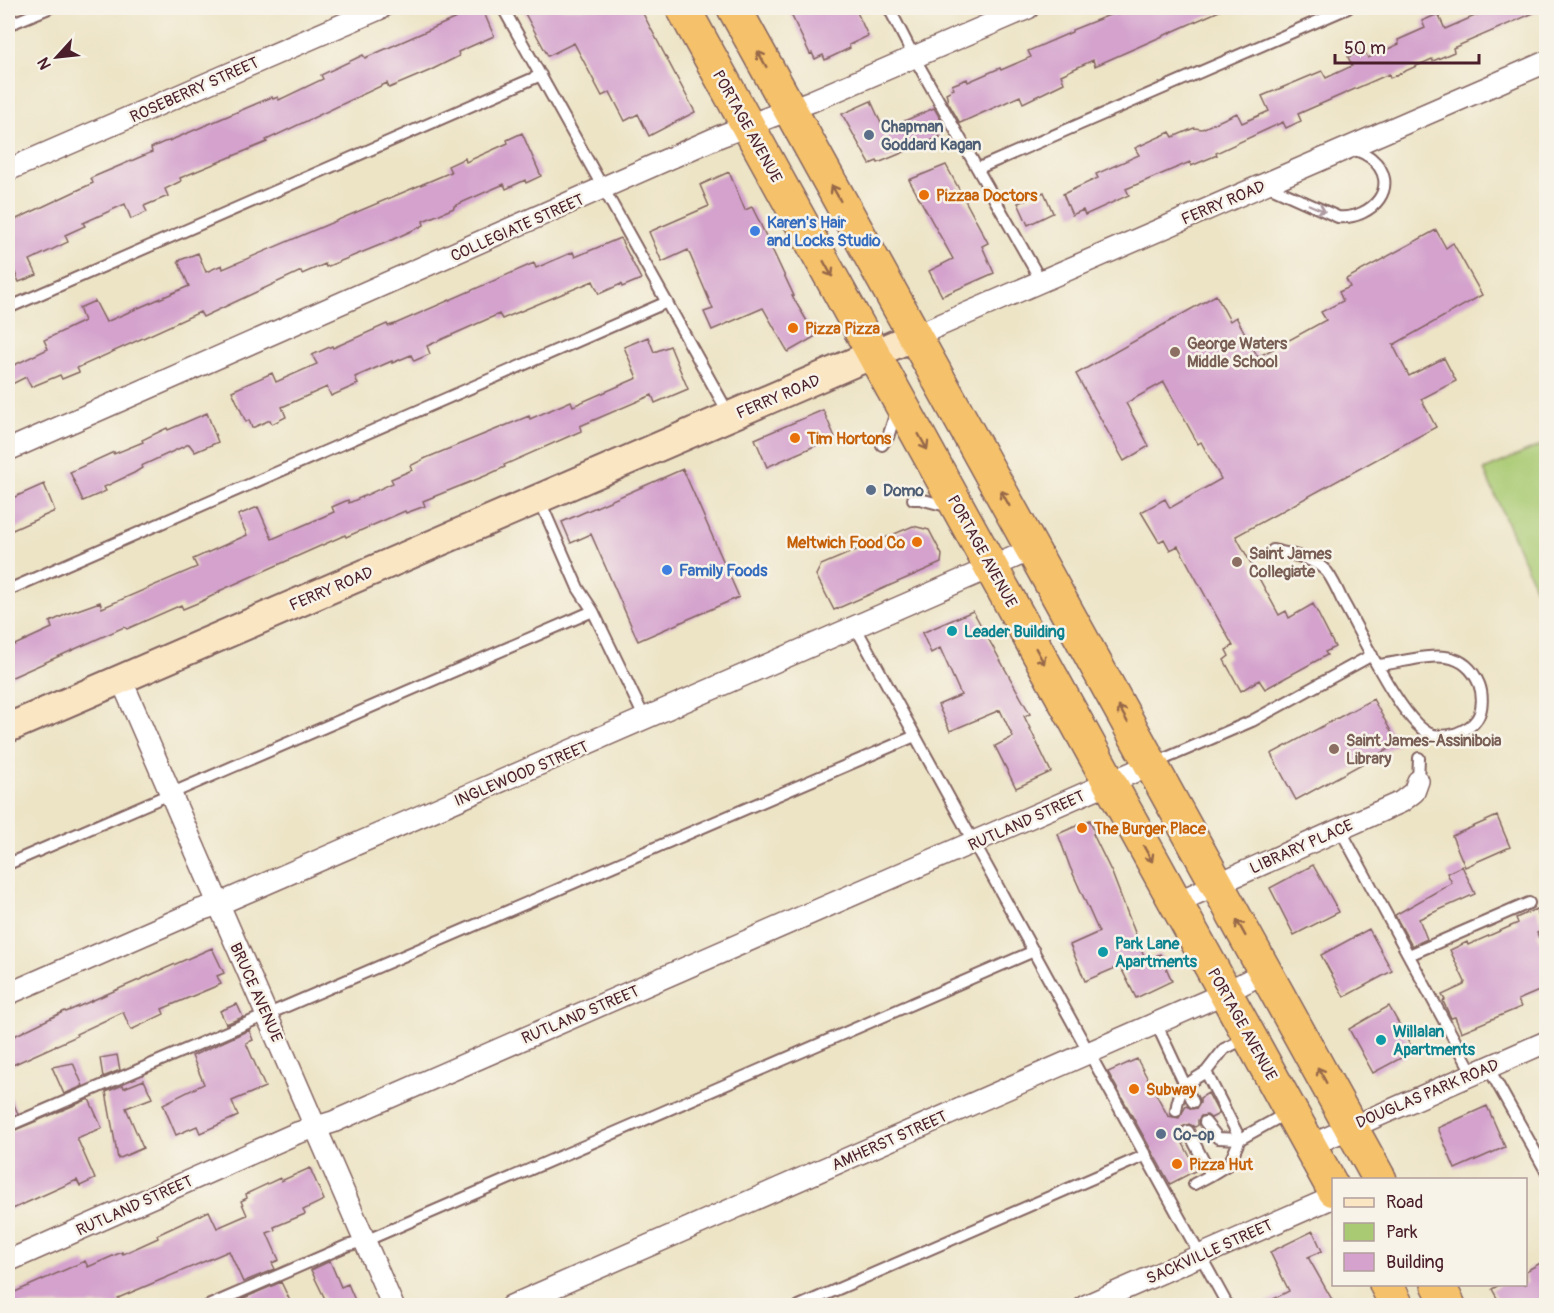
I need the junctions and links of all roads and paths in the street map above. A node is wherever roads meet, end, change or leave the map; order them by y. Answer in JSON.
{"nodes":[{"id":1,"x":49,"y":8,"type":"edge"},
{"id":2,"x":381,"y":8,"type":"edge"},
{"id":3,"x":503,"y":8,"type":"edge"},
{"id":4,"x":683,"y":8,"type":"edge"},
{"id":5,"x":734,"y":8,"type":"edge"},
{"id":6,"x":889,"y":8,"type":"edge"},
{"id":7,"x":1028,"y":8,"type":"edge"},
{"id":8,"x":1348,"y":8,"type":"edge"},
{"id":9,"x":8,"y":25,"type":"edge"},
{"id":10,"x":914,"y":57,"type":"junction"},
{"id":11,"x":1546,"y":62,"type":"edge"},
{"id":12,"x":541,"y":75,"type":"junction"},
{"id":13,"x":790,"y":110,"type":"junction"},
{"id":14,"x":748,"y":126,"type":"junction"},
{"id":15,"x":1349,"y":147,"type":"junction"},
{"id":16,"x":979,"y":168,"type":"junction"},
{"id":17,"x":8,"y":170,"type":"edge"},
{"id":18,"x":1264,"y":184,"type":"junction"},
{"id":19,"x":604,"y":188,"type":"junction"},
{"id":20,"x":1041,"y":281,"type":"junction"},
{"id":21,"x":667,"y":302,"type":"junction"},
{"id":22,"x":8,"y":308,"type":"edge"},
{"id":23,"x":915,"y":336,"type":"junction"},
{"id":24,"x":875,"y":354,"type":"junction"},
{"id":25,"x":900,"y":400,"type":"junction"},
{"id":26,"x":730,"y":417,"type":"junction"},
{"id":27,"x":882,"y":445,"type":"dead end"},
{"id":28,"x":8,"y":450,"type":"edge"},
{"id":29,"x":539,"y":499,"type":"junction"},
{"id":30,"x":913,"y":499,"type":"dead end"},
{"id":31,"x":960,"y":510,"type":"junction"},
{"id":32,"x":1033,"y":549,"type":"junction"},
{"id":33,"x":1273,"y":550,"type":"dead end"},
{"id":34,"x":992,"y":568,"type":"junction"},
{"id":35,"x":8,"y":590,"type":"edge"},
{"id":36,"x":593,"y":611,"type":"junction"},
{"id":37,"x":855,"y":628,"type":"junction"},
{"id":38,"x":1372,"y":655,"type":"junction"},
{"id":39,"x":1378,"y":665,"type":"junction"},
{"id":40,"x":120,"y":679,"type":"junction"},
{"id":41,"x":645,"y":719,"type":"junction"},
{"id":42,"x":8,"y":728,"type":"edge"},
{"id":43,"x":915,"y":736,"type":"junction"},
{"id":44,"x":1419,"y":758,"type":"dead end"},
{"id":45,"x":1152,"y":765,"type":"junction"},
{"id":46,"x":1418,"y":781,"type":"joint"},
{"id":47,"x":1110,"y":784,"type":"junction"},
{"id":48,"x":170,"y":793,"type":"junction"},
{"id":49,"x":1340,"y":829,"type":"junction"},
{"id":50,"x":974,"y":843,"type":"junction"},
{"id":51,"x":8,"y":864,"type":"edge"},
{"id":52,"x":1216,"y":883,"type":"junction"},
{"id":53,"x":1175,"y":903,"type":"junction"},
{"id":54,"x":1528,"y":903,"type":"dead end"},
{"id":55,"x":219,"y":904,"type":"junction"},
{"id":56,"x":1034,"y":951,"type":"junction"},
{"id":57,"x":1409,"y":954,"type":"junction"},
{"id":58,"x":1265,"y":972,"type":"junction"},
{"id":59,"x":1226,"y":993,"type":"junction"},
{"id":60,"x":8,"y":994,"type":"edge"},
{"id":61,"x":266,"y":1013,"type":"junction"},
{"id":62,"x":1156,"y":1023,"type":"junction"},
{"id":63,"x":1250,"y":1036,"type":"junction"},
{"id":64,"x":1546,"y":1042,"type":"edge"},
{"id":65,"x":1090,"y":1052,"type":"junction"},
{"id":66,"x":1481,"y":1070,"type":"junction"},
{"id":67,"x":1206,"y":1072,"type":"junction"},
{"id":68,"x":1184,"y":1085,"type":"junction"},
{"id":69,"x":1193,"y":1102,"type":"dead end"},
{"id":70,"x":1176,"y":1111,"type":"dead end"},
{"id":71,"x":1290,"y":1111,"type":"junction"},
{"id":72,"x":1205,"y":1122,"type":"dead end"},
{"id":73,"x":8,"y":1126,"type":"edge"},
{"id":74,"x":315,"y":1126,"type":"junction"},
{"id":75,"x":1350,"y":1126,"type":"junction"},
{"id":76,"x":1188,"y":1131,"type":"dead end"},
{"id":77,"x":1240,"y":1139,"type":"junction"},
{"id":78,"x":1309,"y":1146,"type":"junction"},
{"id":79,"x":1146,"y":1155,"type":"junction"},
{"id":80,"x":1546,"y":1171,"type":"edge"},
{"id":81,"x":1211,"y":1175,"type":"junction"},
{"id":82,"x":1376,"y":1178,"type":"edge"},
{"id":83,"x":1194,"y":1184,"type":"dead end"},
{"id":84,"x":1332,"y":1186,"type":"edge"},
{"id":85,"x":1332,"y":1198,"type":"edge"},
{"id":86,"x":365,"y":1241,"type":"junction"},
{"id":87,"x":1200,"y":1255,"type":"junction"},
{"id":88,"x":8,"y":1261,"type":"edge"},
{"id":89,"x":1387,"y":1286,"type":"edge"},
{"id":90,"x":1439,"y":1286,"type":"edge"},
{"id":91,"x":208,"y":1305,"type":"edge"},
{"id":92,"x":393,"y":1305,"type":"edge"},
{"id":93,"x":511,"y":1305,"type":"edge"},
{"id":94,"x":799,"y":1305,"type":"edge"},
{"id":95,"x":1085,"y":1305,"type":"edge"},
{"id":96,"x":1228,"y":1305,"type":"edge"},
{"id":97,"x":1397,"y":1305,"type":"edge"},
{"id":98,"x":1449,"y":1305,"type":"edge"}],
"edges":[{"from":1,"to":9,"type":"lane"},
{"from":2,"to":17,"type":"street","name":"ROSEBERRY STREET"},
{"from":3,"to":12,"type":"lane"},
{"from":4,"to":14,"type":"highway","name":"PORTAGE AVENUE"},
{"from":13,"to":5,"type":"highway","one_way":true},
{"from":6,"to":10,"type":"lane"},
{"from":7,"to":10,"type":"street","name":"COLLEGIATE STREET"},
{"from":8,"to":16,"type":"lane"},
{"from":10,"to":13,"type":"street","name":"COLLEGIATE STREET"},
{"from":10,"to":16,"type":"lane"},
{"from":11,"to":15,"type":"street","name":"FERRY ROAD"},
{"from":12,"to":19,"type":"lane"},
{"from":12,"to":22,"type":"lane"},
{"from":13,"to":14,"type":"street","name":"COLLEGIATE STREET"},
{"from":23,"to":13,"type":"highway","one_way":true},
{"from":14,"to":19,"type":"street","name":"COLLEGIATE STREET"},
{"from":14,"to":24,"type":"highway","name":"PORTAGE AVENUE","one_way":true},
{"from":15,"to":18,"type":"street","name":"FERRY ROAD"},
{"from":18,"to":15,"type":"lane","one_way":true},
{"from":16,"to":20,"type":"lane"},
{"from":18,"to":20,"type":"street","name":"FERRY ROAD"},
{"from":19,"to":21,"type":"lane"},
{"from":19,"to":28,"type":"street","name":"COLLEGIATE STREET"},
{"from":20,"to":23,"type":"street","name":"FERRY ROAD"},
{"from":21,"to":26,"type":"lane"},
{"from":21,"to":35,"type":"lane"},
{"from":23,"to":24,"type":"main road","name":"FERRY ROAD"},
{"from":32,"to":23,"type":"highway","one_way":true},
{"from":24,"to":25,"type":"highway","name":"PORTAGE AVENUE"},
{"from":24,"to":26,"type":"main road","name":"FERRY ROAD"},
{"from":25,"to":27,"type":"lane"},
{"from":25,"to":31,"type":"highway","name":"PORTAGE AVENUE","one_way":true},
{"from":26,"to":29,"type":"main road","name":"FERRY ROAD"},
{"from":29,"to":36,"type":"lane"},
{"from":29,"to":40,"type":"main road","name":"FERRY ROAD"},
{"from":30,"to":31,"type":"lane"},
{"from":31,"to":34,"type":"highway","name":"PORTAGE AVENUE"},
{"from":32,"to":34,"type":"street","name":"INGLEWOOD STREET"},
{"from":45,"to":32,"type":"highway","one_way":true},
{"from":33,"to":38,"type":"lane"},
{"from":34,"to":37,"type":"street","name":"INGLEWOOD STREET"},
{"from":34,"to":47,"type":"highway","name":"PORTAGE AVENUE","one_way":true},
{"from":36,"to":41,"type":"lane"},
{"from":36,"to":48,"type":"lane"},
{"from":37,"to":41,"type":"street","name":"INGLEWOOD STREET"},
{"from":37,"to":43,"type":"lane"},
{"from":38,"to":39,"type":"lane"},
{"from":38,"to":45,"type":"lane"},
{"from":39,"to":39,"type":"lane"},
{"from":40,"to":42,"type":"main road","name":"FERRY ROAD"},
{"from":40,"to":48,"type":"street","name":"BRUCE AVENUE"},
{"from":41,"to":55,"type":"street","name":"INGLEWOOD STREET"},
{"from":43,"to":50,"type":"lane"},
{"from":43,"to":61,"type":"lane"},
{"from":44,"to":46,"type":"lane"},
{"from":45,"to":47,"type":"street","name":"RUTLAND STREET"},
{"from":45,"to":52,"type":"highway"},
{"from":46,"to":49,"type":"street","name":"LIBRARY PLACE"},
{"from":47,"to":50,"type":"street","name":"RUTLAND STREET"},
{"from":47,"to":53,"type":"highway","name":"PORTAGE AVENUE","one_way":true},
{"from":48,"to":51,"type":"lane"},
{"from":48,"to":55,"type":"street","name":"BRUCE AVENUE"},
{"from":49,"to":52,"type":"street","name":"LIBRARY PLACE"},
{"from":49,"to":57,"type":"lane"},
{"from":50,"to":56,"type":"lane"},
{"from":50,"to":74,"type":"street","name":"RUTLAND STREET"},
{"from":52,"to":53,"type":"street","name":"LIBRARY PLACE"},
{"from":58,"to":52,"type":"highway","one_way":true},
{"from":53,"to":59,"type":"highway","name":"PORTAGE AVENUE"},
{"from":54,"to":57,"type":"lane"},
{"from":55,"to":60,"type":"street","name":"INGLEWOOD STREET"},
{"from":55,"to":61,"type":"street","name":"BRUCE AVENUE"},
{"from":56,"to":65,"type":"lane"},
{"from":56,"to":86,"type":"lane"},
{"from":57,"to":66,"type":"lane"},
{"from":58,"to":59,"type":"street","name":"AMHERST STREET"},
{"from":75,"to":58,"type":"highway","one_way":true},
{"from":59,"to":62,"type":"street","name":"AMHERST STREET"},
{"from":59,"to":63,"type":"highway","name":"PORTAGE AVENUE"},
{"from":61,"to":73,"type":"lane"},
{"from":61,"to":74,"type":"street","name":"BRUCE AVENUE"},
{"from":62,"to":65,"type":"street","name":"AMHERST STREET"},
{"from":62,"to":68,"type":"lane"},
{"from":63,"to":67,"type":"lane"},
{"from":63,"to":71,"type":"highway","name":"PORTAGE AVENUE"},
{"from":64,"to":66,"type":"street","name":"DOUGLAS PARK ROAD"},
{"from":65,"to":79,"type":"lane"},
{"from":65,"to":93,"type":"street","name":"AMHERST STREET"},
{"from":66,"to":75,"type":"street","name":"DOUGLAS PARK ROAD"},
{"from":66,"to":80,"type":"lane"},
{"from":67,"to":68,"type":"lane"},
{"from":67,"to":77,"type":"lane"},
{"from":68,"to":69,"type":"lane"},
{"from":68,"to":70,"type":"lane"},
{"from":71,"to":77,"type":"lane"},
{"from":71,"to":78,"type":"highway","name":"PORTAGE AVENUE"},
{"from":72,"to":77,"type":"lane"},
{"from":74,"to":86,"type":"street","name":"BRUCE AVENUE"},
{"from":74,"to":88,"type":"street","name":"RUTLAND STREET"},
{"from":75,"to":78,"type":"street","name":"DOUGLAS PARK ROAD"},
{"from":75,"to":82,"type":"highway"},
{"from":76,"to":81,"type":"lane"},
{"from":77,"to":81,"type":"lane"},
{"from":78,"to":84,"type":"highway","name":"PORTAGE AVENUE"},
{"from":79,"to":87,"type":"lane"},
{"from":79,"to":94,"type":"lane"},
{"from":81,"to":83,"type":"lane"},
{"from":85,"to":87,"type":"street","name":"SACKVILLE STREET"},
{"from":86,"to":91,"type":"lane"},
{"from":86,"to":92,"type":"street","name":"BRUCE AVENUE"},
{"from":87,"to":95,"type":"street","name":"SACKVILLE STREET"},
{"from":87,"to":96,"type":"lane"},
{"from":89,"to":97,"type":"highway"},
{"from":90,"to":98,"type":"highway"}]}
